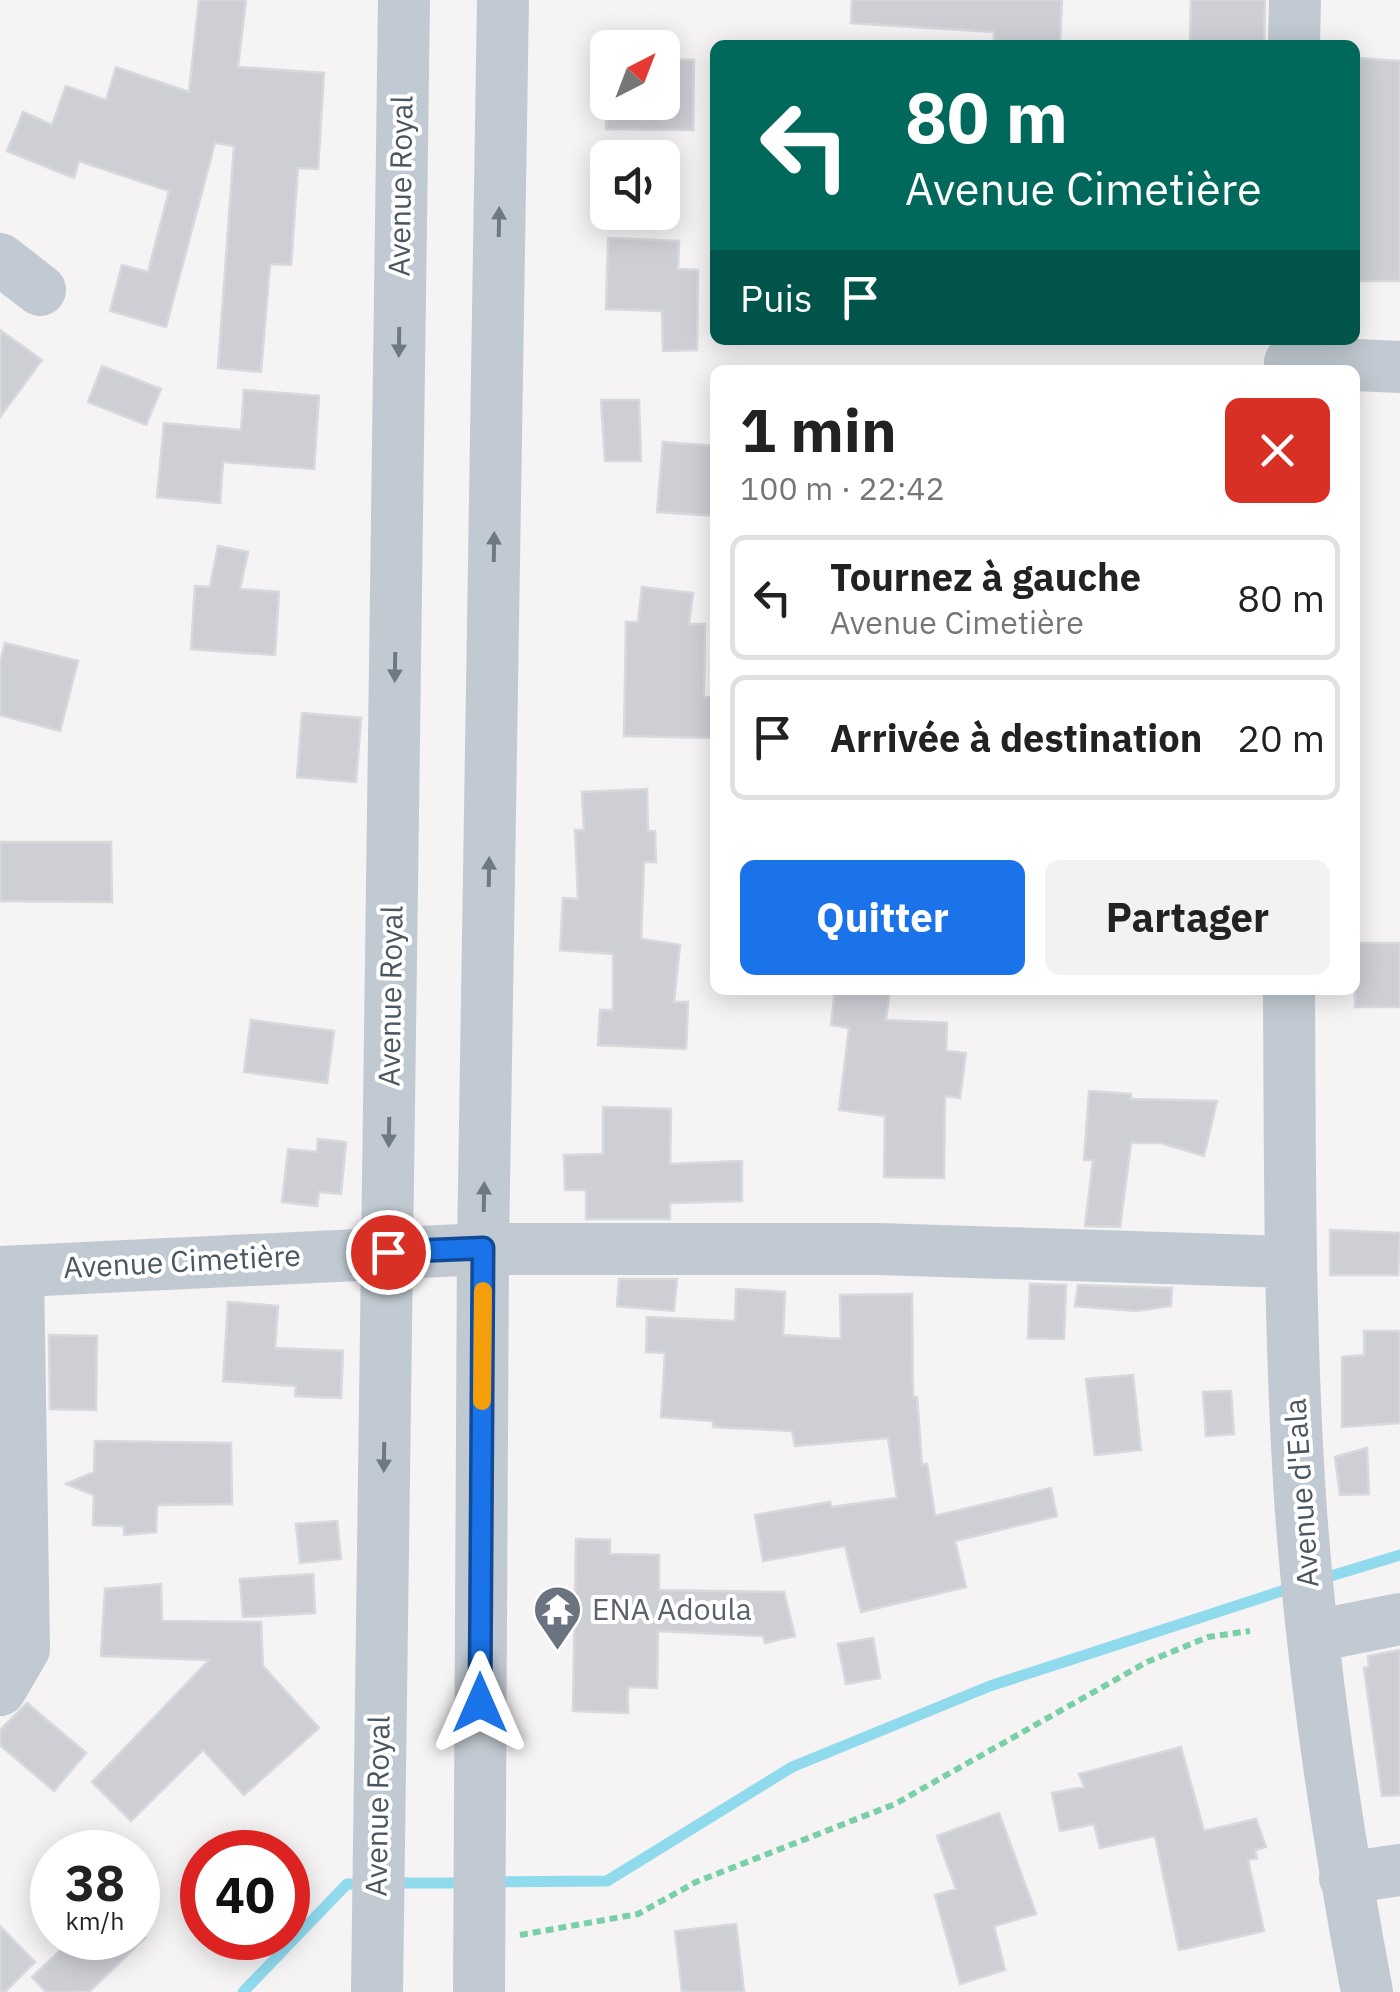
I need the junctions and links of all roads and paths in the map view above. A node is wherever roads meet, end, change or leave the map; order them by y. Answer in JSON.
{"nodes":[{"id":1,"x":404,"y":0,"type":"edge"},
{"id":2,"x":503,"y":0,"type":"edge"},
{"id":3,"x":1295,"y":0,"type":"edge"},
{"id":4,"x":1294,"y":40,"type":"edge"},
{"id":5,"x":1290,"y":357,"type":"edge"},
{"id":6,"x":1400,"y":367,"type":"edge"},
{"id":7,"x":1290,"y":995,"type":"edge"},
{"id":8,"x":483,"y":1248,"type":"junction"},
{"id":9,"x":388,"y":1252,"type":"junction"},
{"id":10,"x":1290,"y":1262,"type":"junction"},
{"id":11,"x":9,"y":1272,"type":"edge"},
{"id":12,"x":1400,"y":1619,"type":"edge"},
{"id":13,"x":1313,"y":1622,"type":"junction"},
{"id":14,"x":1250,"y":1631,"type":"dead end"},
{"id":15,"x":0,"y":1690,"type":"edge"},
{"id":16,"x":1400,"y":1870,"type":"edge"},
{"id":17,"x":1345,"y":1878,"type":"junction"},
{"id":18,"x":479,"y":1953,"type":"edge"},
{"id":19,"x":377,"y":1992,"type":"edge"},
{"id":20,"x":1367,"y":1992,"type":"edge"}],
"edges":[{"from":1,"to":9,"type":"street","name":"Avenue Royal","one_way":true},
{"from":8,"to":2,"type":"street","one_way":true},
{"from":3,"to":4,"type":"street"},
{"from":5,"to":6,"type":"street"},
{"from":7,"to":10,"type":"street","name":"Avenue d'Eala"},
{"from":8,"to":9,"type":"street","name":"Avenue Cimetière"},
{"from":8,"to":10,"type":"street","name":"Avenue Cimetière"},
{"from":8,"to":18,"type":"street"},
{"from":9,"to":11,"type":"street","name":"Avenue Cimetière"},
{"from":9,"to":19,"type":"street","name":"Avenue Royal","one_way":true},
{"from":10,"to":13,"type":"street","name":"Avenue d'Eala"},
{"from":11,"to":15,"type":"street"},
{"from":12,"to":13,"type":"street"},
{"from":13,"to":17,"type":"street","name":"Avenue d'Eala"},
{"from":14,"to":18,"type":"path"},
{"from":16,"to":17,"type":"street"},
{"from":17,"to":20,"type":"street","name":"Avenue d'Eala"}]}
